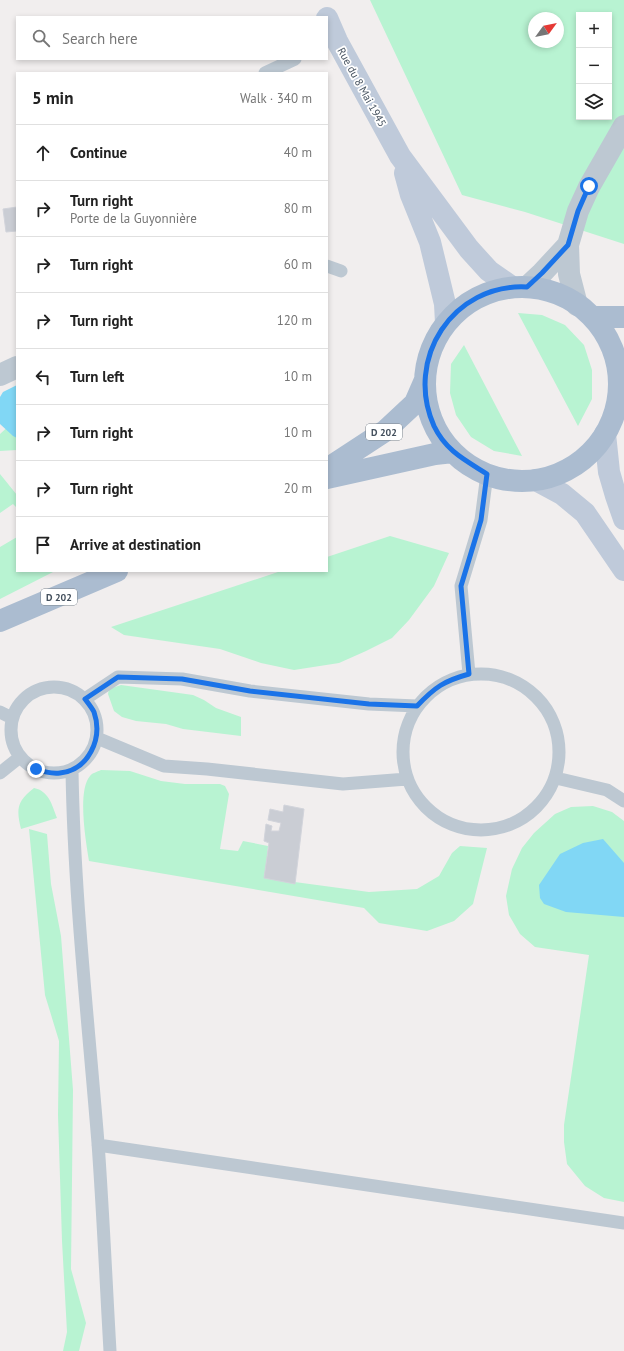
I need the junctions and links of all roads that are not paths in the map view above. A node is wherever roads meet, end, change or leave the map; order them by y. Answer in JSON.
{"nodes":[{"id":1,"x":320,"y":0,"type":"edge"},
{"id":2,"x":327,"y":16,"type":"edge"},
{"id":3,"x":328,"y":22,"type":"edge"},
{"id":4,"x":332,"y":43,"type":"edge"},
{"id":5,"x":293,"y":60,"type":"edge"},
{"id":6,"x":267,"y":72,"type":"edge"},
{"id":7,"x":624,"y":126,"type":"edge"},
{"id":8,"x":400,"y":156,"type":"junction"},
{"id":9,"x":568,"y":245,"type":"junction"},
{"id":10,"x":328,"y":266,"type":"edge"},
{"id":11,"x":341,"y":271,"type":"dead end"},
{"id":12,"x":519,"y":287,"type":"junction"},
{"id":13,"x":584,"y":311,"type":"junction"},
{"id":14,"x":624,"y":318,"type":"edge"},
{"id":15,"x":446,"y":323,"type":"junction"},
{"id":16,"x":16,"y":367,"type":"edge"},
{"id":17,"x":0,"y":375,"type":"edge"},
{"id":18,"x":425,"y":380,"type":"junction"},
{"id":19,"x":621,"y":382,"type":"edge"},
{"id":20,"x":605,"y":434,"type":"junction"},
{"id":21,"x":453,"y":452,"type":"junction"},
{"id":22,"x":328,"y":468,"type":"edge"},
{"id":23,"x":487,"y":474,"type":"junction"},
{"id":24,"x":328,"y":478,"type":"edge"},
{"id":25,"x":536,"y":480,"type":"junction"},
{"id":26,"x":624,"y":519,"type":"edge"},
{"id":27,"x":624,"y":570,"type":"edge"},
{"id":28,"x":115,"y":572,"type":"edge"},
{"id":29,"x":0,"y":622,"type":"edge"},
{"id":30,"x":469,"y":674,"type":"junction"},
{"id":31,"x":85,"y":699,"type":"junction"},
{"id":32,"x":417,"y":706,"type":"junction"},
{"id":33,"x":0,"y":712,"type":"edge"},
{"id":34,"x":12,"y":718,"type":"junction"},
{"id":35,"x":97,"y":738,"type":"junction"},
{"id":36,"x":20,"y":757,"type":"junction"},
{"id":37,"x":72,"y":770,"type":"junction"},
{"id":38,"x":0,"y":773,"type":"edge"},
{"id":39,"x":556,"y":778,"type":"junction"},
{"id":40,"x":407,"y":779,"type":"junction"},
{"id":41,"x":624,"y":802,"type":"edge"},
{"id":42,"x":98,"y":1145,"type":"junction"},
{"id":43,"x":624,"y":1223,"type":"edge"},
{"id":44,"x":110,"y":1351,"type":"edge"}],
"edges":[{"from":1,"to":2,"type":"main road","name":"Rue du 8 Mai 1945"},
{"from":3,"to":4,"type":"main road","name":"Rue du 8 Mai 1945"},
{"from":4,"to":8,"type":"main road","name":"Rue du 8 Mai 1945"},
{"from":5,"to":6,"type":"lane"},
{"from":7,"to":9,"type":"street"},
{"from":8,"to":12,"type":"main road"},
{"from":8,"to":15,"type":"main road"},
{"from":9,"to":12,"type":"street"},
{"from":9,"to":13,"type":"street"},
{"from":10,"to":11,"type":"lane"},
{"from":12,"to":13,"type":"main road"},
{"from":12,"to":15,"type":"main road"},
{"from":13,"to":14,"type":"main road"},
{"from":13,"to":19,"type":"main road"},
{"from":15,"to":18,"type":"main road"},
{"from":16,"to":17,"type":"street"},
{"from":18,"to":21,"type":"main road"},
{"from":18,"to":22,"type":"main road","number":"D 202"},
{"from":19,"to":20,"type":"main road"},
{"from":20,"to":25,"type":"main road"},
{"from":20,"to":26,"type":"main road"},
{"from":21,"to":23,"type":"main road"},
{"from":21,"to":24,"type":"main road"},
{"from":23,"to":25,"type":"main road"},
{"from":23,"to":30,"type":"lane"},
{"from":25,"to":27,"type":"main road"},
{"from":28,"to":29,"type":"main road","number":"D 202"},
{"from":30,"to":32,"type":"lane"},
{"from":30,"to":39,"type":"lane"},
{"from":31,"to":32,"type":"lane"},
{"from":31,"to":34,"type":"lane"},
{"from":31,"to":35,"type":"lane"},
{"from":32,"to":40,"type":"lane"},
{"from":33,"to":34,"type":"lane"},
{"from":34,"to":36,"type":"lane"},
{"from":35,"to":37,"type":"lane"},
{"from":35,"to":40,"type":"lane"},
{"from":36,"to":37,"type":"lane"},
{"from":36,"to":38,"type":"lane"},
{"from":37,"to":42,"type":"lane"},
{"from":39,"to":40,"type":"lane"},
{"from":39,"to":41,"type":"lane"},
{"from":42,"to":43,"type":"lane"},
{"from":42,"to":44,"type":"lane"}]}
